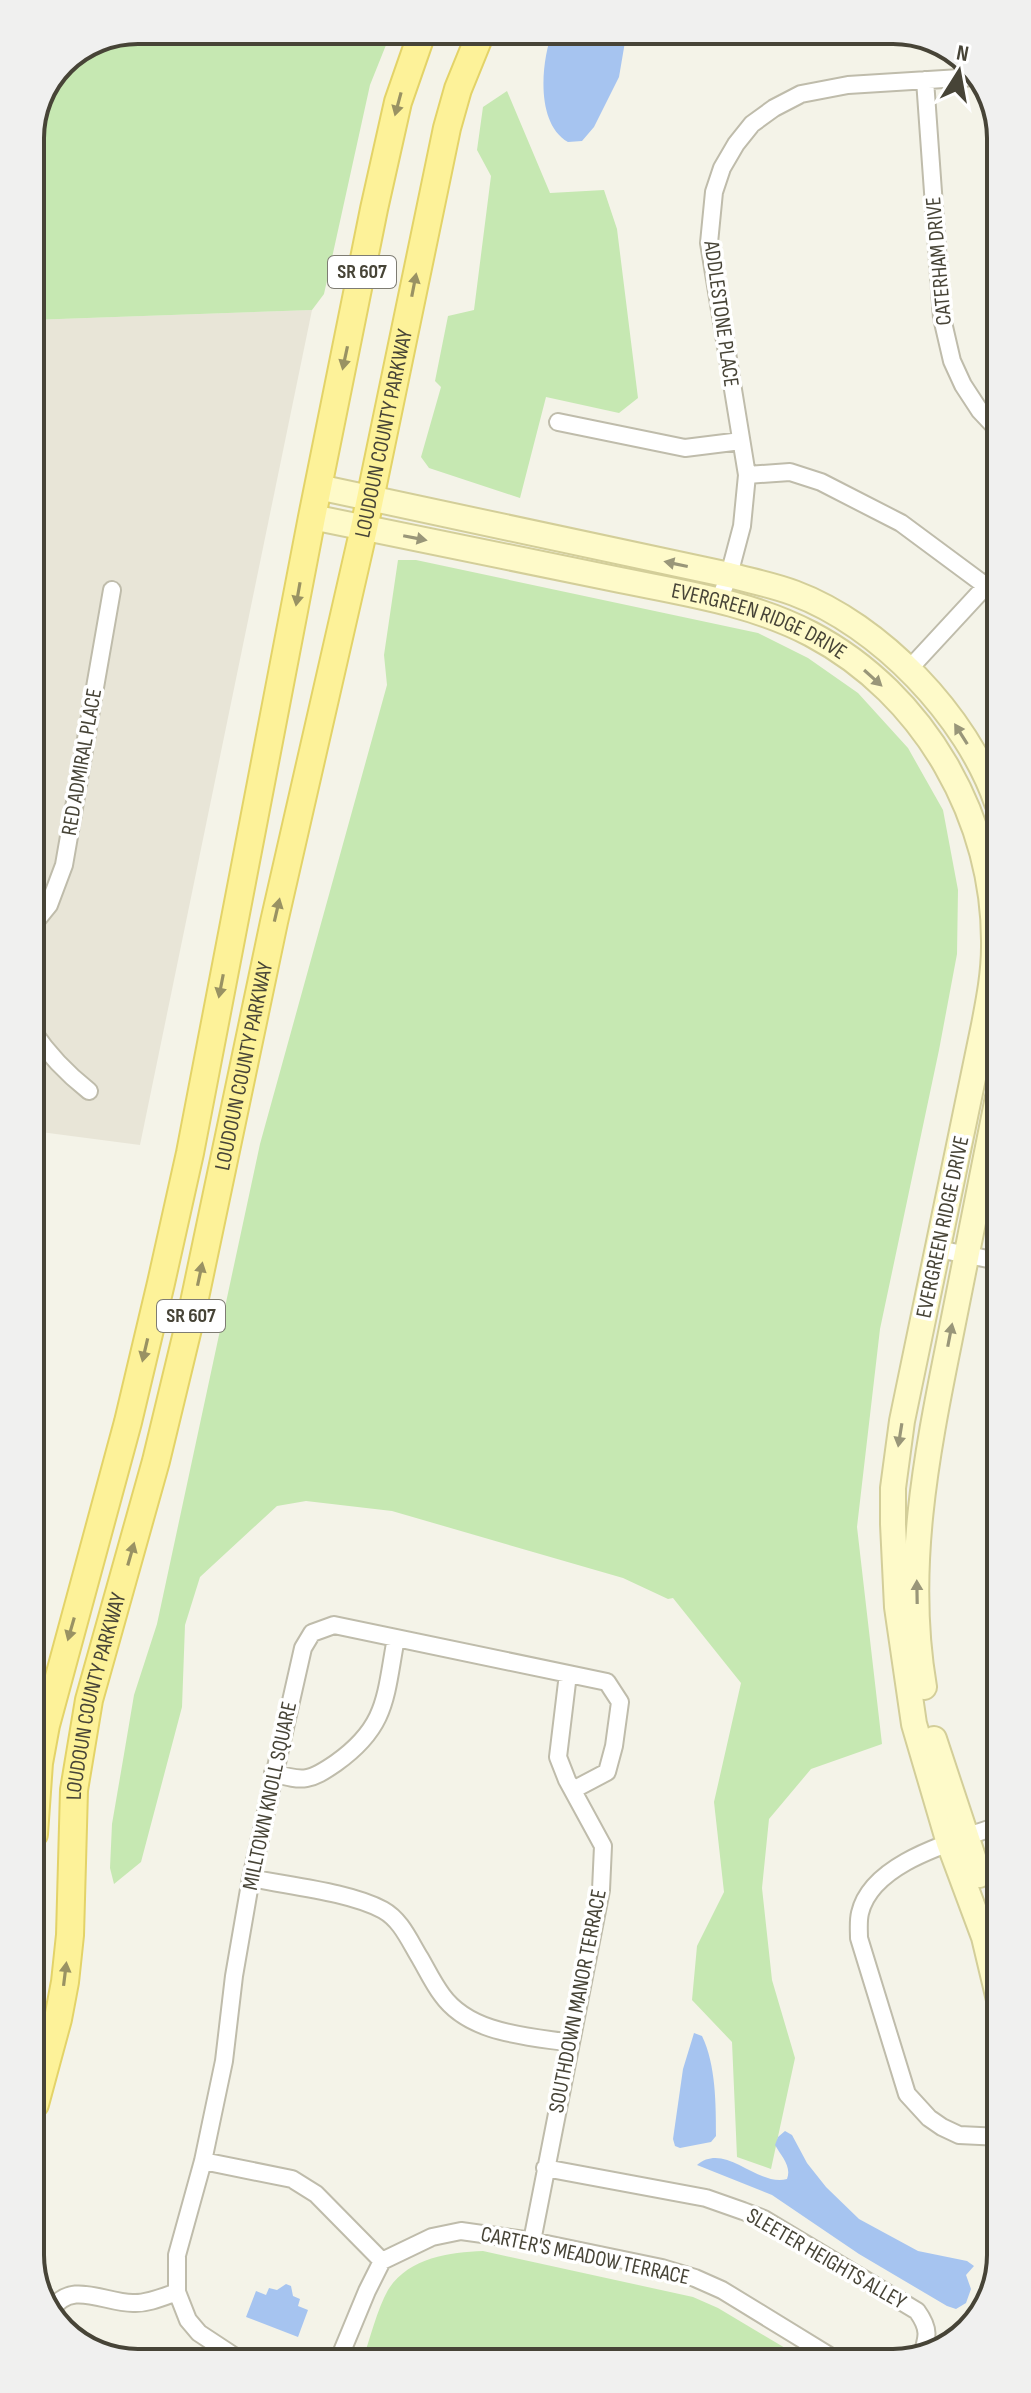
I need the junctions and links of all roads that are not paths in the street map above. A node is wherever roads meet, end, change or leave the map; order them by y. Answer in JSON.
{"nodes":[{"id":1,"x":418,"y":44,"type":"edge"},
{"id":2,"x":476,"y":44,"type":"edge"},
{"id":3,"x":965,"y":78,"type":"edge"},
{"id":4,"x":925,"y":80,"type":"junction"},
{"id":5,"x":987,"y":418,"type":"edge"},
{"id":6,"x":558,"y":422,"type":"dead end"},
{"id":7,"x":741,"y":441,"type":"junction"},
{"id":8,"x":747,"y":475,"type":"junction"},
{"id":9,"x":318,"y":487,"type":"junction"},
{"id":10,"x":371,"y":498,"type":"junction"},
{"id":11,"x":312,"y":517,"type":"junction"},
{"id":12,"x":364,"y":528,"type":"junction"},
{"id":13,"x":729,"y":575,"type":"junction"},
{"id":14,"x":987,"y":577,"type":"edge"},
{"id":15,"x":987,"y":584,"type":"edge"},
{"id":16,"x":112,"y":590,"type":"dead end"},
{"id":17,"x":719,"y":601,"type":"junction"},
{"id":18,"x":910,"y":668,"type":"junction"},
{"id":19,"x":987,"y":781,"type":"edge"},
{"id":20,"x":987,"y":849,"type":"edge"},
{"id":21,"x":44,"y":911,"type":"edge"},
{"id":22,"x":987,"y":1006,"type":"edge"},
{"id":23,"x":44,"y":1045,"type":"edge"},
{"id":24,"x":89,"y":1091,"type":"dead end"},
{"id":25,"x":987,"y":1151,"type":"edge"},
{"id":26,"x":938,"y":1249,"type":"junction"},
{"id":27,"x":966,"y":1254,"type":"junction"},
{"id":28,"x":987,"y":1259,"type":"edge"},
{"id":29,"x":396,"y":1638,"type":"junction"},
{"id":30,"x":568,"y":1674,"type":"junction"},
{"id":31,"x":44,"y":1736,"type":"edge"},
{"id":32,"x":273,"y":1773,"type":"junction"},
{"id":33,"x":573,"y":1790,"type":"junction"},
{"id":34,"x":987,"y":1830,"type":"edge"},
{"id":35,"x":957,"y":1840,"type":"junction"},
{"id":36,"x":251,"y":1878,"type":"junction"},
{"id":37,"x":987,"y":1908,"type":"edge"},
{"id":38,"x":987,"y":1950,"type":"edge"},
{"id":39,"x":571,"y":2043,"type":"junction"},
{"id":40,"x":44,"y":2071,"type":"edge"},
{"id":41,"x":987,"y":2136,"type":"edge"},
{"id":42,"x":203,"y":2161,"type":"junction"},
{"id":43,"x":545,"y":2168,"type":"junction"},
{"id":44,"x":532,"y":2241,"type":"junction"},
{"id":45,"x":382,"y":2261,"type":"junction"},
{"id":46,"x":177,"y":2292,"type":"junction"},
{"id":47,"x":57,"y":2302,"type":"edge"},
{"id":48,"x":926,"y":2342,"type":"edge"},
{"id":49,"x":223,"y":2349,"type":"edge"},
{"id":50,"x":343,"y":2349,"type":"edge"},
{"id":51,"x":818,"y":2349,"type":"edge"}],
"edges":[{"from":1,"to":9,"type":"main road","name":"LOUDOUN COUNTY PARKWAY","number":"SR 607","one_way":true},
{"from":10,"to":2,"type":"main road","name":"LOUDOUN COUNTY PARKWAY","number":"SR 607","one_way":true},
{"from":3,"to":4,"type":"street","name":"ADDLESTONE PLACE"},
{"from":4,"to":5,"type":"street","name":"CATERHAM DRIVE"},
{"from":4,"to":7,"type":"street","name":"ADDLESTONE PLACE"},
{"from":6,"to":7,"type":"street"},
{"from":7,"to":8,"type":"street","name":"ADDLESTONE PLACE"},
{"from":8,"to":13,"type":"street","name":"ADDLESTONE PLACE"},
{"from":8,"to":14,"type":"street"},
{"from":9,"to":10,"type":"street","name":"EVERGREEN RIDGE DRIVE"},
{"from":9,"to":11,"type":"main road","name":"LOUDOUN COUNTY PARKWAY","number":"SR 607"},
{"from":10,"to":12,"type":"main road","name":"LOUDOUN COUNTY PARKWAY","number":"SR 607"},
{"from":13,"to":10,"type":"street","name":"EVERGREEN RIDGE DRIVE","one_way":true},
{"from":11,"to":12,"type":"street","name":"EVERGREEN RIDGE DRIVE"},
{"from":11,"to":31,"type":"main road","name":"LOUDOUN COUNTY PARKWAY","number":"SR 607","one_way":true},
{"from":12,"to":17,"type":"street","name":"EVERGREEN RIDGE DRIVE","one_way":true},
{"from":40,"to":12,"type":"main road","name":"LOUDOUN COUNTY PARKWAY","number":"SR 607","one_way":true},
{"from":13,"to":17,"type":"street","name":"ADDLESTONE PLACE"},
{"from":13,"to":18,"type":"street","name":"EVERGREEN RIDGE DRIVE"},
{"from":15,"to":18,"type":"street"},
{"from":16,"to":21,"type":"street","name":"RED ADMIRAL PLACE"},
{"from":17,"to":20,"type":"street","name":"EVERGREEN RIDGE DRIVE","one_way":true},
{"from":19,"to":18,"type":"street","name":"EVERGREEN RIDGE DRIVE","one_way":true},
{"from":22,"to":26,"type":"street","name":"EVERGREEN RIDGE DRIVE"},
{"from":23,"to":24,"type":"street"},
{"from":25,"to":27,"type":"street","name":"EVERGREEN RIDGE DRIVE"},
{"from":26,"to":27,"type":"street"},
{"from":26,"to":35,"type":"street","name":"EVERGREEN RIDGE DRIVE","one_way":true},
{"from":27,"to":28,"type":"street"},
{"from":35,"to":27,"type":"street","name":"EVERGREEN RIDGE DRIVE","one_way":true},
{"from":29,"to":30,"type":"street","name":"MILLTOWN KNOLL SQUARE"},
{"from":29,"to":32,"type":"street"},
{"from":29,"to":32,"type":"street","name":"MILLTOWN KNOLL SQUARE"},
{"from":30,"to":33,"type":"street","name":"SOUTHDOWN MANOR TERRACE"},
{"from":30,"to":33,"type":"street","name":"MILLTOWN KNOLL SQUARE"},
{"from":32,"to":36,"type":"street","name":"MILLTOWN KNOLL SQUARE"},
{"from":33,"to":39,"type":"street","name":"SOUTHDOWN MANOR TERRACE"},
{"from":34,"to":35,"type":"street"},
{"from":35,"to":37,"type":"street","name":"EVERGREEN RIDGE DRIVE"},
{"from":35,"to":38,"type":"street","name":"EVERGREEN RIDGE DRIVE"},
{"from":35,"to":41,"type":"street"},
{"from":36,"to":39,"type":"street"},
{"from":36,"to":42,"type":"street","name":"MILLTOWN KNOLL SQUARE"},
{"from":39,"to":43,"type":"street","name":"SOUTHDOWN MANOR TERRACE"},
{"from":42,"to":45,"type":"street"},
{"from":42,"to":46,"type":"street","name":"MILLTOWN KNOLL SQUARE"},
{"from":43,"to":44,"type":"street","name":"SOUTHDOWN MANOR TERRACE"},
{"from":43,"to":48,"type":"street","name":"SLEETER HEIGHTS ALLEY"},
{"from":44,"to":45,"type":"street","name":"CARTER'S MEADOW TERRACE"},
{"from":44,"to":51,"type":"street","name":"CARTER'S MEADOW TERRACE"},
{"from":45,"to":50,"type":"street"},
{"from":46,"to":47,"type":"street"},
{"from":46,"to":49,"type":"street","name":"MILLTOWN KNOLL SQUARE"}]}
